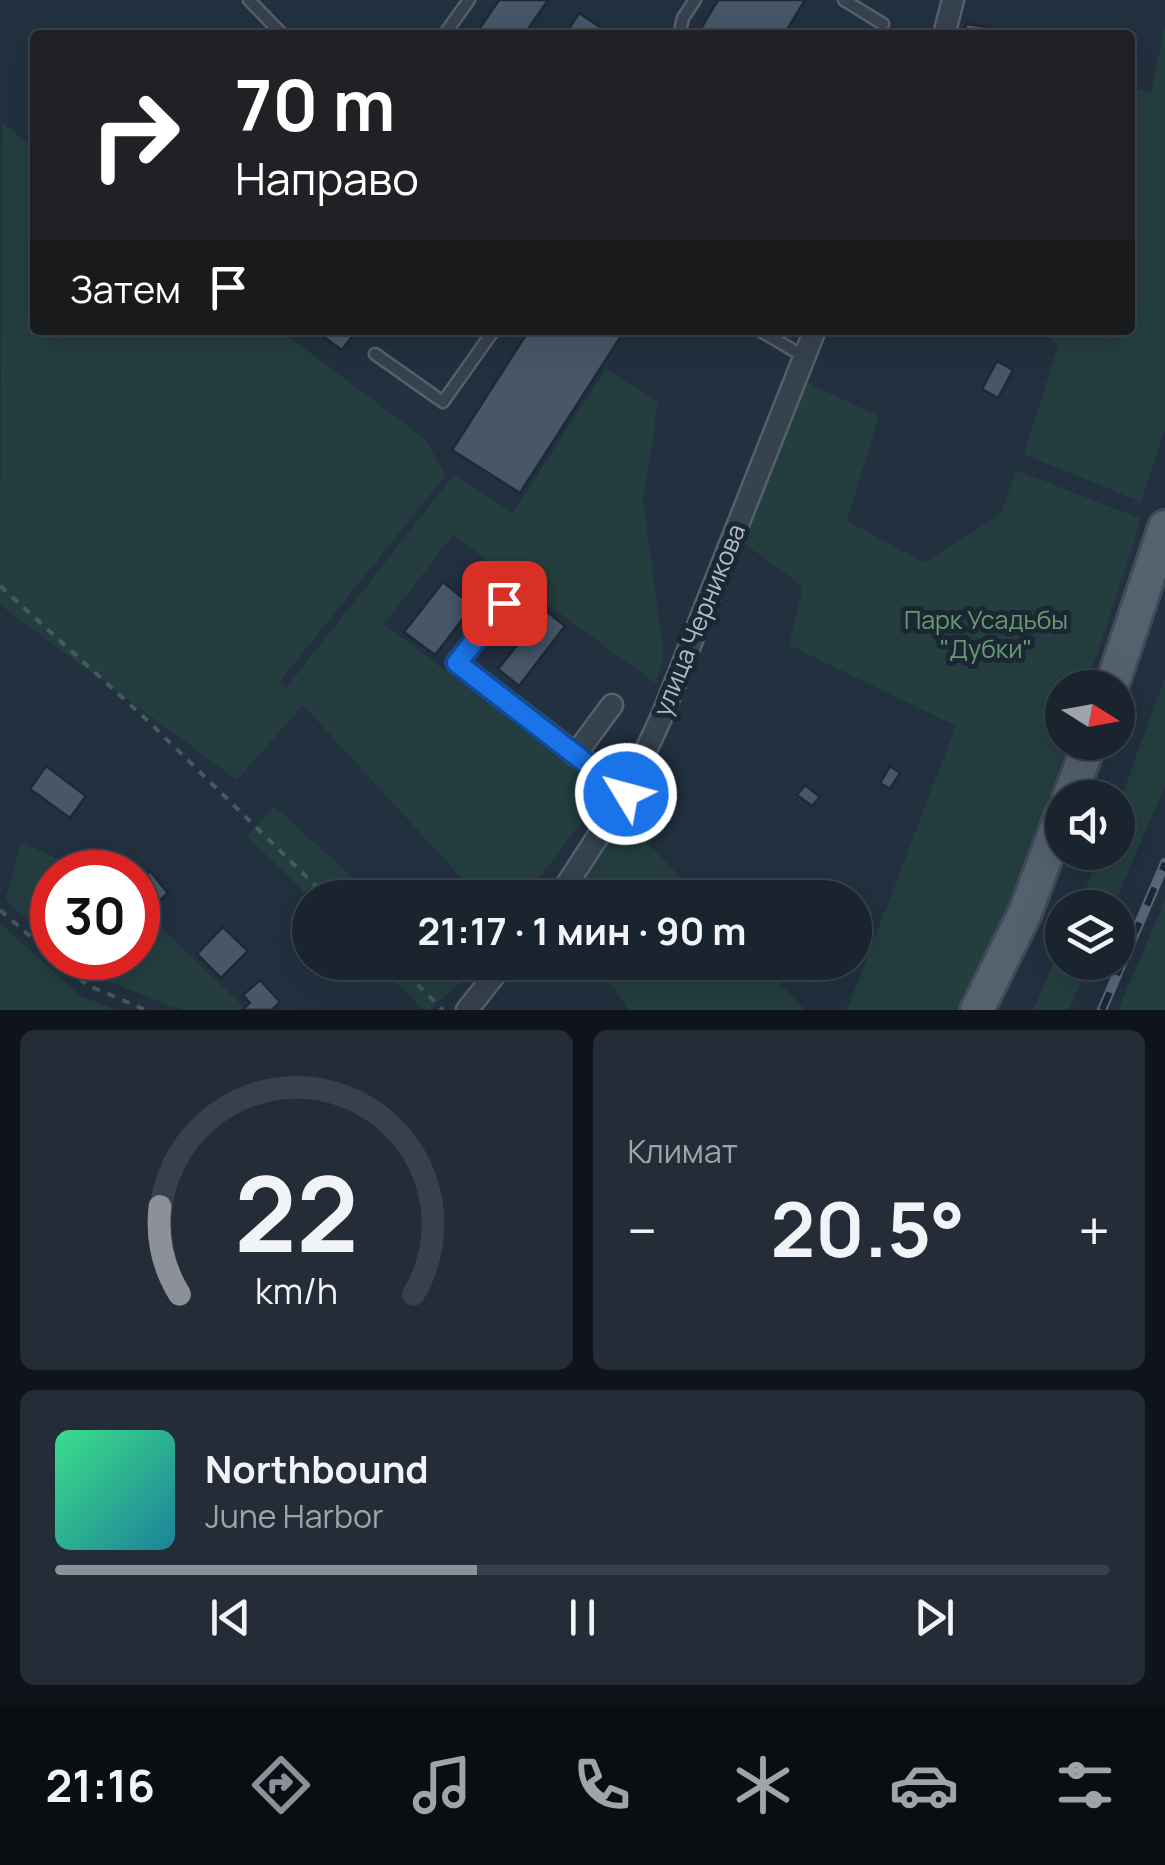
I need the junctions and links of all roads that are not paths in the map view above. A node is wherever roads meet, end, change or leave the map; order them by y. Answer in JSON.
{"nodes":[{"id":1,"x":249,"y":0,"type":"edge"},
{"id":2,"x":468,"y":0,"type":"edge"},
{"id":3,"x":695,"y":0,"type":"edge"},
{"id":4,"x":844,"y":0,"type":"edge"},
{"id":5,"x":954,"y":0,"type":"edge"},
{"id":6,"x":883,"y":24,"type":"dead end"},
{"id":7,"x":278,"y":30,"type":"edge"},
{"id":8,"x":447,"y":30,"type":"edge"},
{"id":9,"x":681,"y":30,"type":"edge"},
{"id":10,"x":945,"y":30,"type":"edge"},
{"id":11,"x":490,"y":335,"type":"edge"},
{"id":12,"x":767,"y":335,"type":"edge"},
{"id":13,"x":812,"y":335,"type":"edge"},
{"id":14,"x":376,"y":354,"type":"dead end"},
{"id":15,"x":802,"y":356,"type":"junction"},
{"id":16,"x":1165,"y":527,"type":"edge"},
{"id":17,"x":504,"y":603,"type":"dead end"},
{"id":18,"x":1116,"y":670,"type":"edge"},
{"id":19,"x":612,"y":705,"type":"dead end"},
{"id":20,"x":575,"y":755,"type":"junction"},
{"id":21,"x":626,"y":794,"type":"junction"},
{"id":22,"x":1045,"y":859,"type":"edge"},
{"id":23,"x":570,"y":880,"type":"edge"},
{"id":24,"x":491,"y":980,"type":"edge"},
{"id":25,"x":467,"y":1010,"type":"edge"},
{"id":26,"x":976,"y":1010,"type":"edge"}],
"edges":[{"from":1,"to":7,"type":"lane"},
{"from":2,"to":8,"type":"lane"},
{"from":3,"to":9,"type":"lane"},
{"from":4,"to":6,"type":"lane"},
{"from":5,"to":10,"type":"street"},
{"from":11,"to":14,"type":"lane"},
{"from":12,"to":15,"type":"lane"},
{"from":13,"to":15,"type":"street","name":"улица Черникова"},
{"from":15,"to":21,"type":"street","name":"улица Черникова"},
{"from":16,"to":18,"type":"main road"},
{"from":17,"to":20,"type":"street"},
{"from":19,"to":20,"type":"street"},
{"from":20,"to":21,"type":"street"},
{"from":21,"to":23,"type":"street","name":"улица Черникова"},
{"from":22,"to":26,"type":"main road"},
{"from":24,"to":25,"type":"street"}]}
